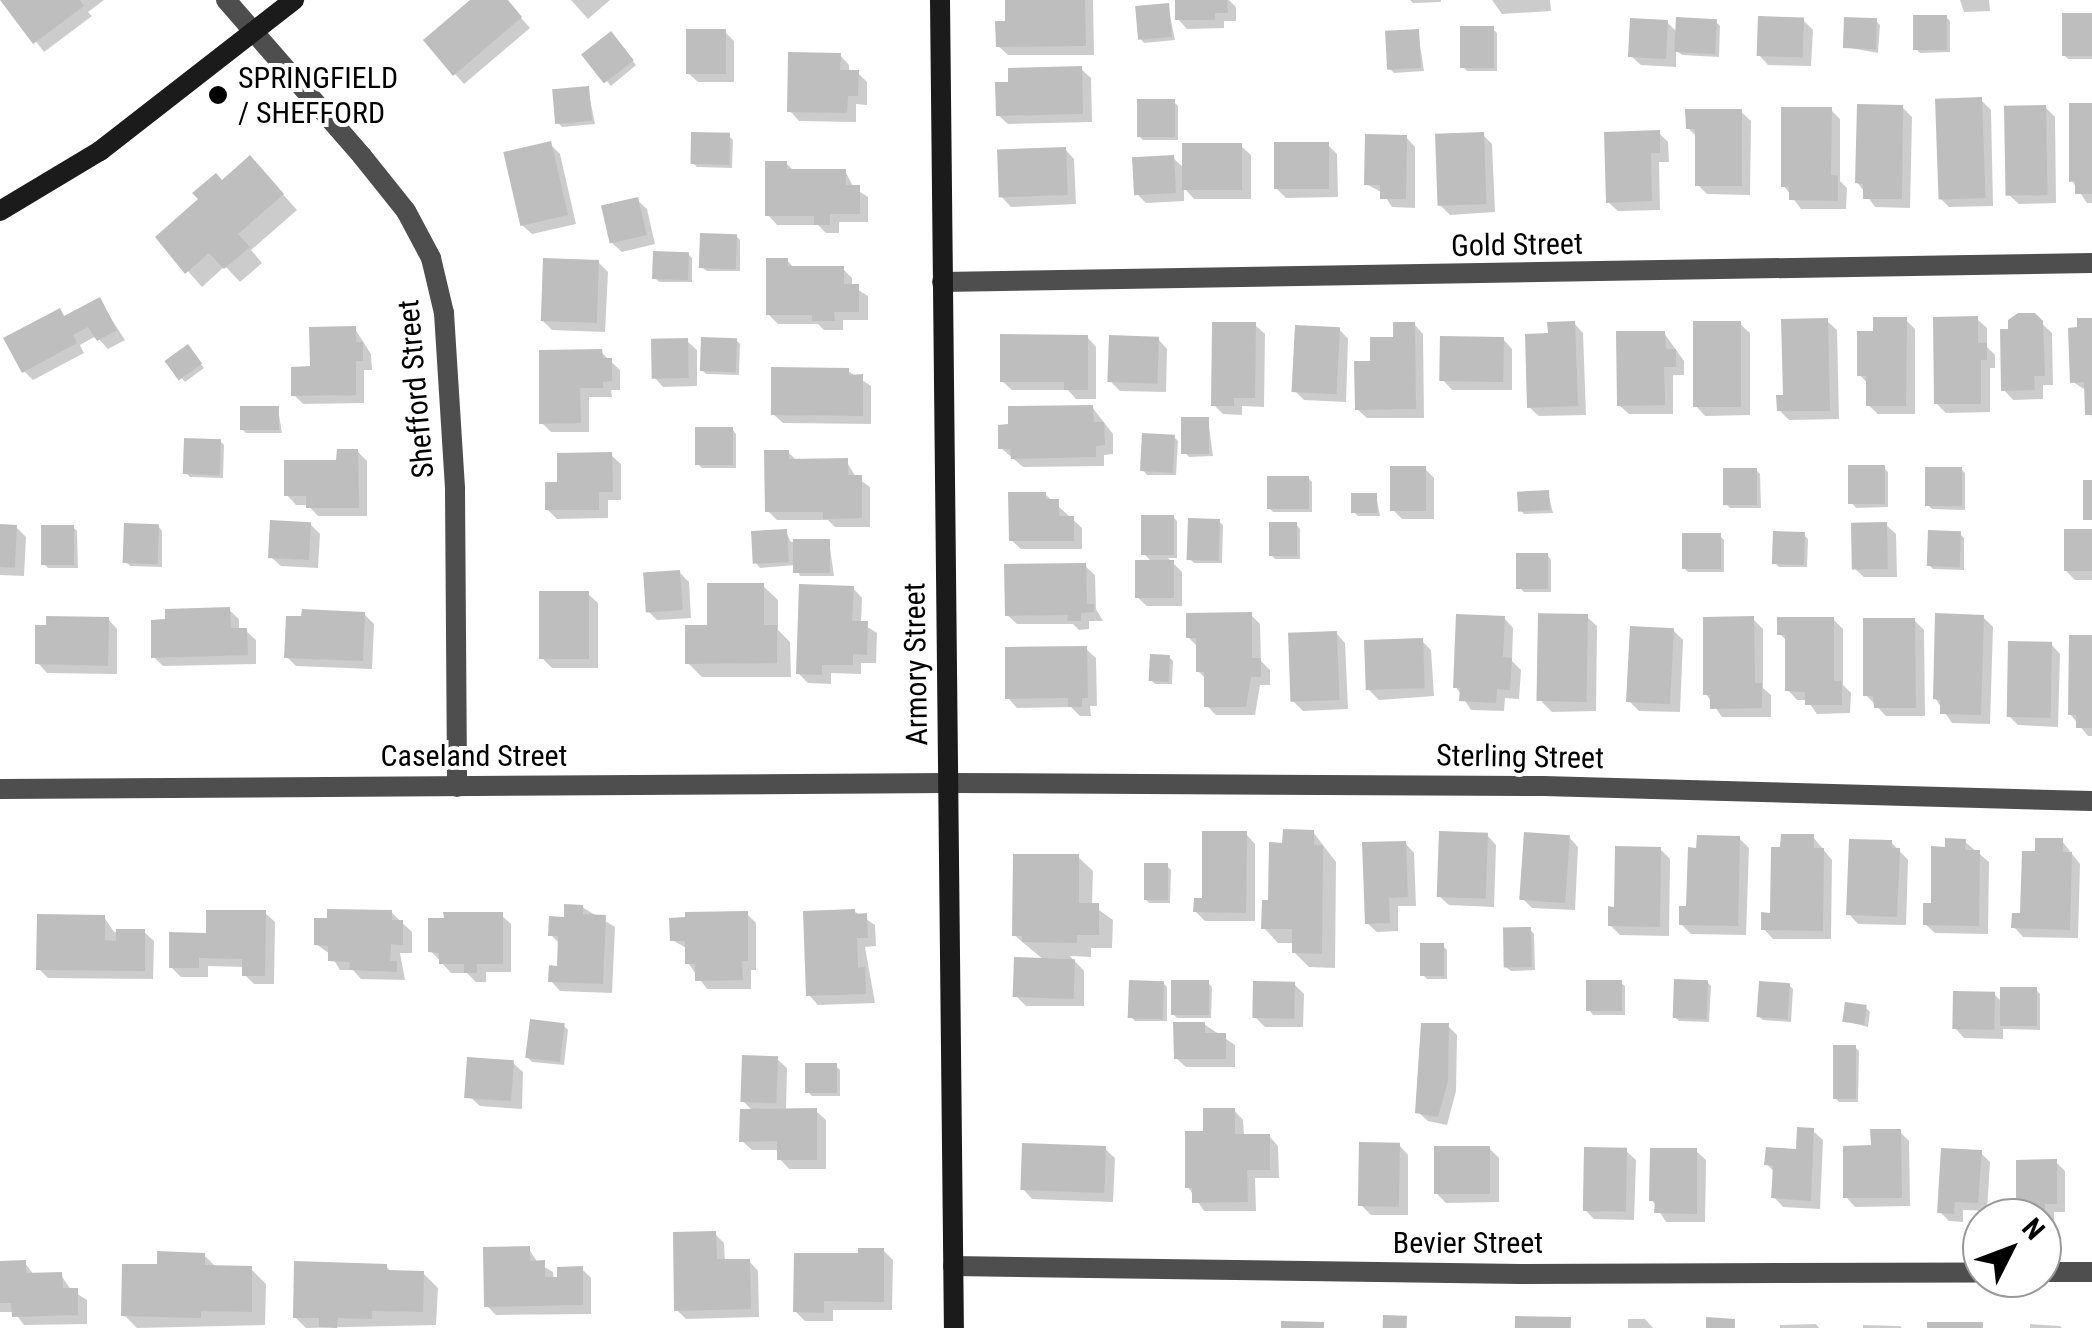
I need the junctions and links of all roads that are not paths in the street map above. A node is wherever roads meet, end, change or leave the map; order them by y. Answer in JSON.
{"nodes":[{"id":1,"x":226,"y":0,"type":"edge"},
{"id":2,"x":294,"y":0,"type":"edge"},
{"id":3,"x":940,"y":0,"type":"edge"},
{"id":4,"x":254,"y":32,"type":"junction"},
{"id":5,"x":0,"y":211,"type":"edge"},
{"id":6,"x":2092,"y":263,"type":"edge"},
{"id":7,"x":942,"y":282,"type":"junction"},
{"id":8,"x":948,"y":784,"type":"junction"},
{"id":9,"x":457,"y":786,"type":"junction"},
{"id":10,"x":0,"y":789,"type":"edge"},
{"id":11,"x":2092,"y":802,"type":"edge"},
{"id":12,"x":953,"y":1266,"type":"junction"},
{"id":13,"x":1962,"y":1272,"type":"edge"},
{"id":14,"x":2062,"y":1272,"type":"edge"},
{"id":15,"x":2092,"y":1272,"type":"edge"},
{"id":16,"x":954,"y":1328,"type":"edge"}],
"edges":[{"from":1,"to":4,"type":"street","name":"Shefford Street"},
{"from":2,"to":4,"type":"main road"},
{"from":3,"to":7,"type":"main road","name":"Armory Street"},
{"from":4,"to":5,"type":"main road"},
{"from":4,"to":9,"type":"street","name":"Shefford Street"},
{"from":6,"to":7,"type":"street","name":"Gold Street"},
{"from":7,"to":8,"type":"main road","name":"Armory Street"},
{"from":8,"to":9,"type":"street","name":"Caseland Street"},
{"from":8,"to":11,"type":"street","name":"Sterling Street"},
{"from":8,"to":12,"type":"main road","name":"Armory Street"},
{"from":9,"to":10,"type":"street","name":"Caseland Street"},
{"from":12,"to":13,"type":"street","name":"Bevier Street"},
{"from":12,"to":16,"type":"main road","name":"Armory Street"},
{"from":14,"to":15,"type":"street"}]}
